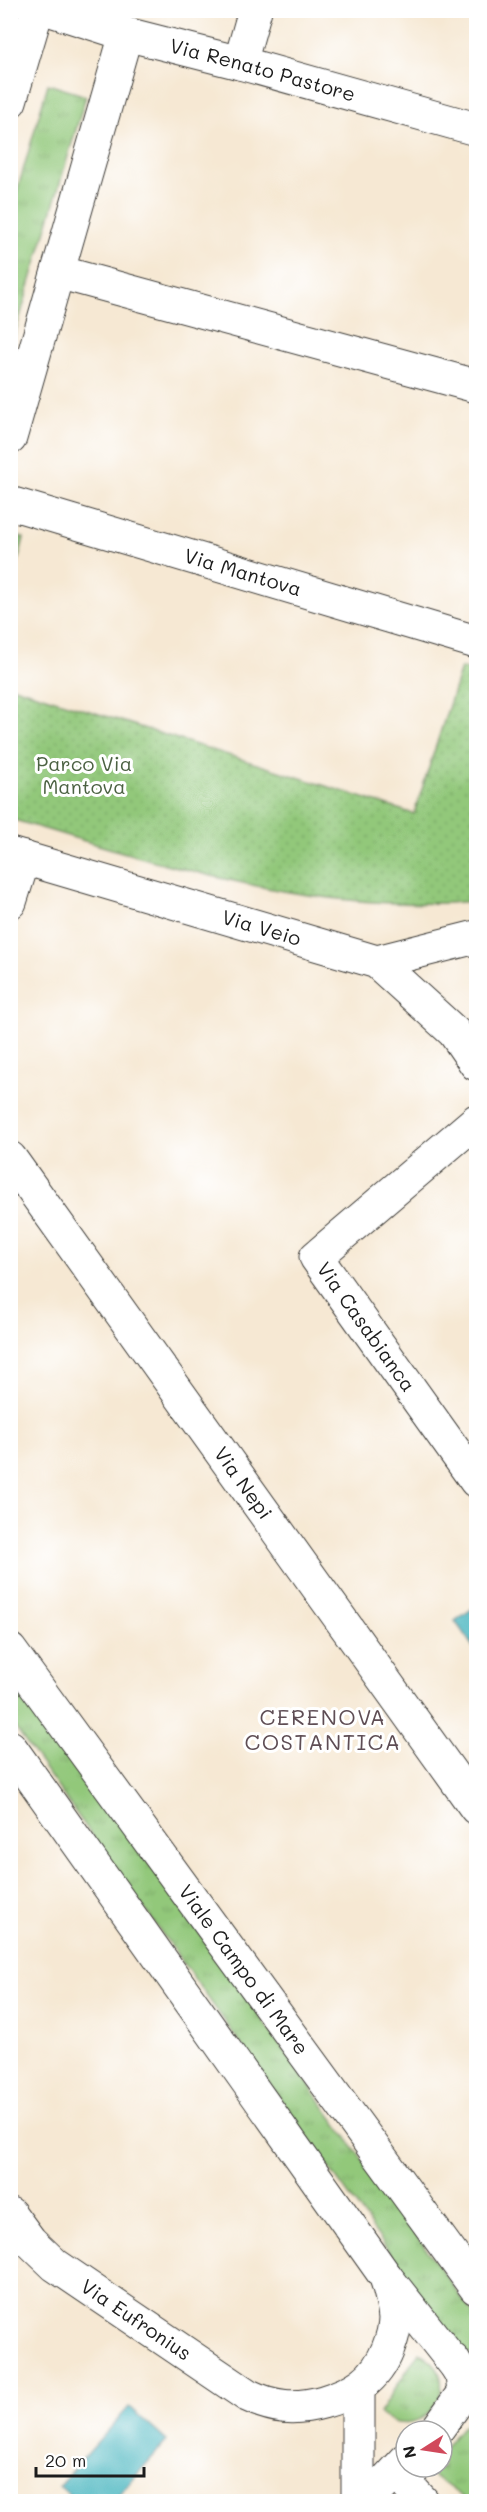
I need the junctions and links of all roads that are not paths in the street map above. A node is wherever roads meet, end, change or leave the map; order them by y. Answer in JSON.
{"nodes":[{"id":1,"x":36,"y":10,"type":"edge"},
{"id":2,"x":51,"y":10,"type":"edge"},
{"id":3,"x":255,"y":10,"type":"edge"},
{"id":4,"x":126,"y":34,"type":"junction"},
{"id":5,"x":240,"y":63,"type":"junction"},
{"id":6,"x":10,"y":102,"type":"edge"},
{"id":7,"x":477,"y":129,"type":"edge"},
{"id":8,"x":58,"y":272,"type":"junction"},
{"id":9,"x":477,"y":386,"type":"edge"},
{"id":10,"x":10,"y":438,"type":"edge"},
{"id":11,"x":10,"y":503,"type":"edge"},
{"id":12,"x":477,"y":642,"type":"edge"},
{"id":13,"x":17,"y":856,"type":"edge"},
{"id":14,"x":10,"y":902,"type":"edge"},
{"id":15,"x":477,"y":937,"type":"edge"},
{"id":16,"x":377,"y":963,"type":"junction"},
{"id":17,"x":477,"y":1064,"type":"edge"},
{"id":18,"x":477,"y":1121,"type":"edge"},
{"id":19,"x":10,"y":1158,"type":"edge"},
{"id":20,"x":477,"y":1481,"type":"edge"},
{"id":21,"x":10,"y":1650,"type":"edge"},
{"id":22,"x":10,"y":1747,"type":"edge"},
{"id":23,"x":477,"y":1808,"type":"edge"},
{"id":24,"x":10,"y":2214,"type":"edge"},
{"id":25,"x":386,"y":2277,"type":"junction"},
{"id":26,"x":477,"y":2288,"type":"edge"},
{"id":27,"x":465,"y":2365,"type":"edge"},
{"id":28,"x":358,"y":2388,"type":"junction"},
{"id":29,"x":477,"y":2391,"type":"edge"},
{"id":30,"x":445,"y":2419,"type":"edge"},
{"id":31,"x":394,"y":2473,"type":"edge"},
{"id":32,"x":410,"y":2479,"type":"edge"},
{"id":33,"x":358,"y":2502,"type":"edge"},
{"id":34,"x":367,"y":2502,"type":"edge"},
{"id":35,"x":423,"y":2502,"type":"edge"}],
"edges":[{"from":1,"to":6,"type":"street"},
{"from":2,"to":4,"type":"street","name":"Via Renato Pastore"},
{"from":3,"to":5,"type":"street"},
{"from":4,"to":5,"type":"street","name":"Via Renato Pastore"},
{"from":4,"to":8,"type":"street"},
{"from":5,"to":7,"type":"street","name":"Via Renato Pastore"},
{"from":8,"to":9,"type":"street"},
{"from":8,"to":10,"type":"street"},
{"from":11,"to":12,"type":"street","name":"Via Mantova"},
{"from":13,"to":14,"type":"street"},
{"from":13,"to":16,"type":"street","name":"Via Veio"},
{"from":15,"to":16,"type":"street"},
{"from":16,"to":17,"type":"street","name":"Via Veio"},
{"from":18,"to":20,"type":"street","name":"Via Casabianca"},
{"from":19,"to":23,"type":"street","name":"Via Nepi"},
{"from":21,"to":26,"type":"street","name":"Viale Campo di Mare"},
{"from":22,"to":25,"type":"street"},
{"from":24,"to":28,"type":"street","name":"Via Eufronius"},
{"from":25,"to":27,"type":"street"},
{"from":25,"to":28,"type":"street"},
{"from":27,"to":29,"type":"street"},
{"from":27,"to":30,"type":"street"},
{"from":28,"to":33,"type":"street"},
{"from":31,"to":34,"type":"street"},
{"from":32,"to":35,"type":"street"}]}
